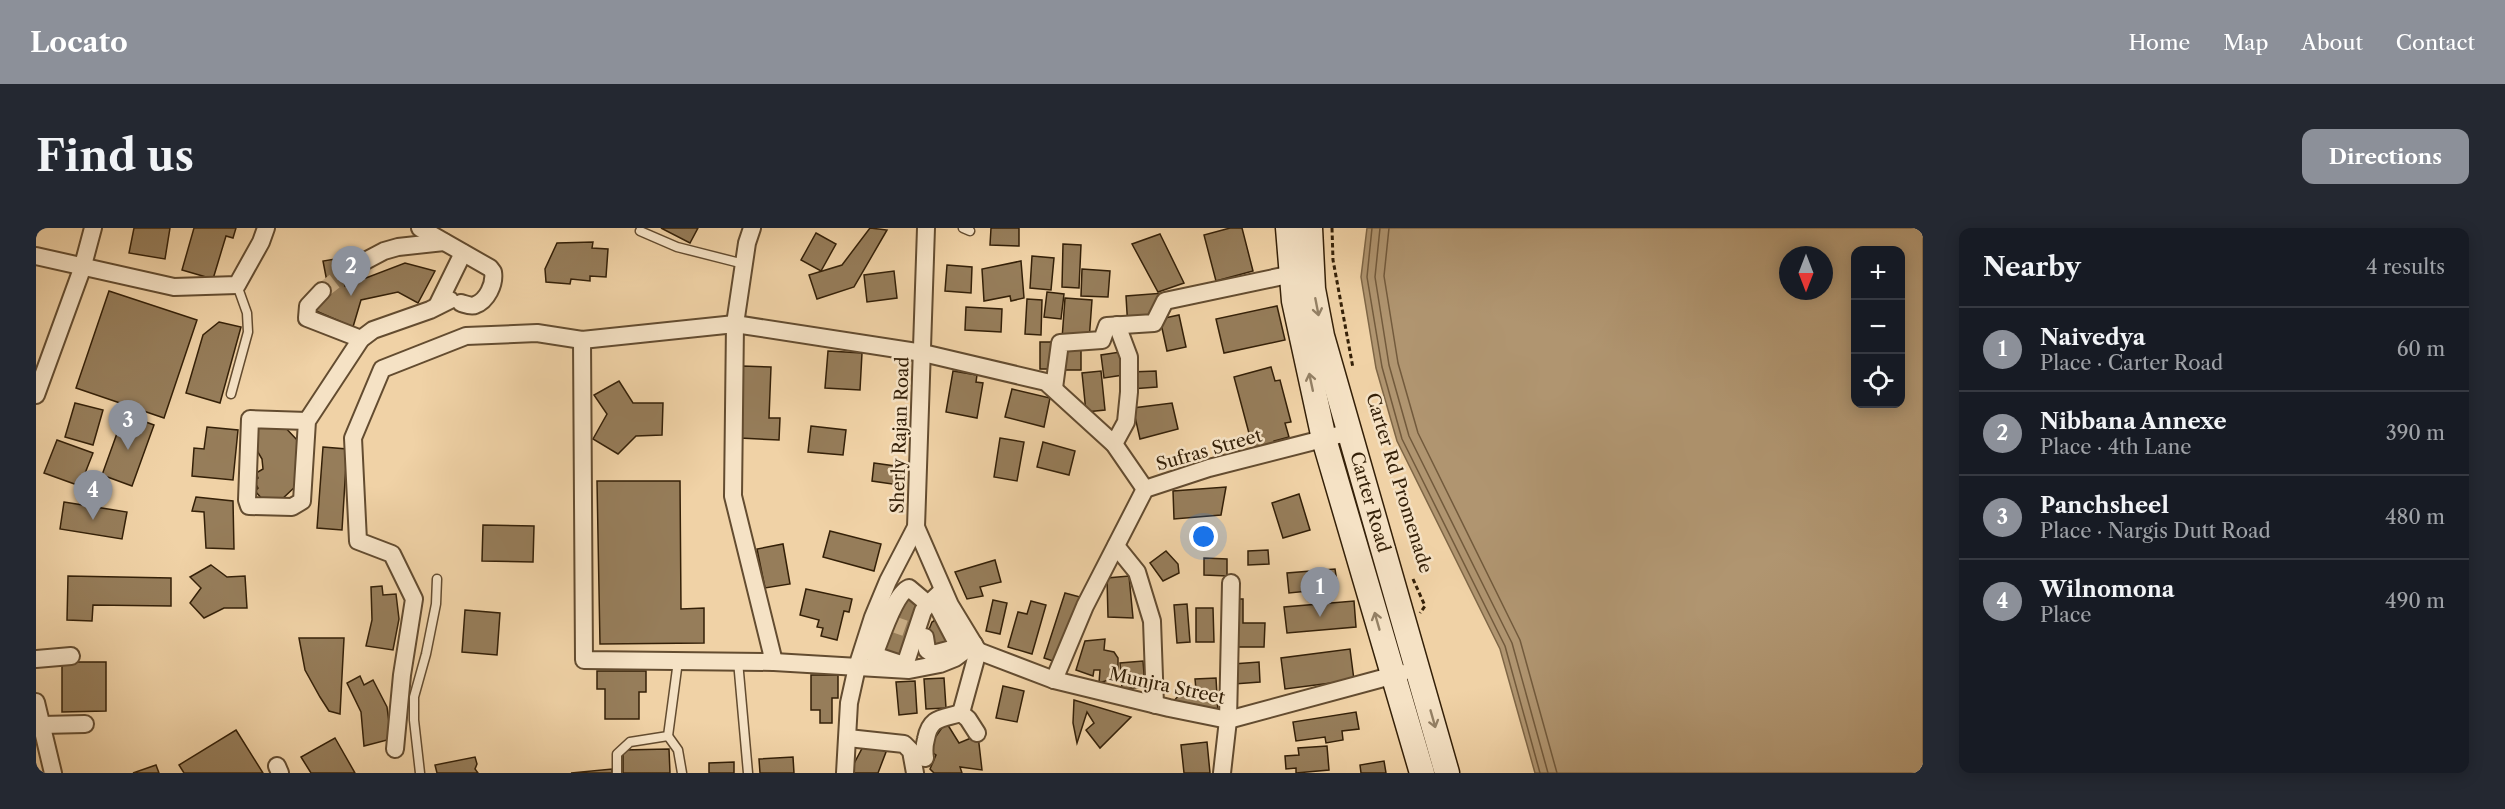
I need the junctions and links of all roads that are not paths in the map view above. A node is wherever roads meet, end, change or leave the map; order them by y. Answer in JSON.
{"nodes":[{"id":1,"x":93,"y":228,"type":"edge"},
{"id":2,"x":266,"y":228,"type":"edge"},
{"id":3,"x":420,"y":228,"type":"edge"},
{"id":4,"x":752,"y":228,"type":"edge"},
{"id":5,"x":926,"y":228,"type":"edge"},
{"id":6,"x":1288,"y":228,"type":"edge"},
{"id":7,"x":1310,"y":228,"type":"edge"},
{"id":8,"x":640,"y":231,"type":"dead end"},
{"id":9,"x":444,"y":242,"type":"junction"},
{"id":10,"x":463,"y":253,"type":"junction"},
{"id":11,"x":36,"y":256,"type":"edge"},
{"id":12,"x":744,"y":264,"type":"junction"},
{"id":13,"x":82,"y":268,"type":"junction"},
{"id":14,"x":350,"y":269,"type":"tunnel mouth"},
{"id":15,"x":1302,"y":272,"type":"junction"},
{"id":16,"x":237,"y":285,"type":"junction"},
{"id":17,"x":322,"y":291,"type":"tunnel mouth"},
{"id":18,"x":449,"y":303,"type":"junction"},
{"id":19,"x":735,"y":324,"type":"junction"},
{"id":20,"x":1117,"y":325,"type":"junction"},
{"id":21,"x":361,"y":339,"type":"junction"},
{"id":22,"x":582,"y":340,"type":"junction"},
{"id":23,"x":923,"y":353,"type":"junction"},
{"id":24,"x":1054,"y":388,"type":"junction"},
{"id":25,"x":231,"y":394,"type":"dead end"},
{"id":26,"x":36,"y":395,"type":"edge"},
{"id":27,"x":307,"y":421,"type":"junction"},
{"id":28,"x":1350,"y":432,"type":"junction"},
{"id":29,"x":1324,"y":439,"type":"junction"},
{"id":30,"x":1114,"y":444,"type":"junction"},
{"id":31,"x":1145,"y":489,"type":"junction"},
{"id":32,"x":916,"y":527,"type":"junction"},
{"id":33,"x":1116,"y":546,"type":"junction"},
{"id":34,"x":437,"y":579,"type":"dead end"},
{"id":35,"x":888,"y":581,"type":"junction"},
{"id":36,"x":1231,"y":583,"type":"dead end"},
{"id":37,"x":904,"y":590,"type":"junction"},
{"id":38,"x":938,"y":605,"type":"junction"},
{"id":39,"x":884,"y":620,"type":"junction"},
{"id":40,"x":918,"y":633,"type":"junction"},
{"id":41,"x":970,"y":652,"type":"junction"},
{"id":42,"x":71,"y":656,"type":"dead end"},
{"id":43,"x":864,"y":658,"type":"junction"},
{"id":44,"x":36,"y":659,"type":"edge"},
{"id":45,"x":678,"y":661,"type":"junction"},
{"id":46,"x":738,"y":661,"type":"junction"},
{"id":47,"x":774,"y":662,"type":"junction"},
{"id":48,"x":1418,"y":666,"type":"junction"},
{"id":49,"x":1393,"y":677,"type":"junction"},
{"id":50,"x":1054,"y":680,"type":"junction"},
{"id":51,"x":36,"y":702,"type":"edge"},
{"id":52,"x":1155,"y":705,"type":"junction"},
{"id":53,"x":961,"y":713,"type":"junction"},
{"id":54,"x":1228,"y":720,"type":"junction"},
{"id":55,"x":85,"y":724,"type":"dead end"},
{"id":56,"x":42,"y":725,"type":"junction"},
{"id":57,"x":977,"y":733,"type":"dead end"},
{"id":58,"x":668,"y":736,"type":"junction"},
{"id":59,"x":848,"y":738,"type":"junction"},
{"id":60,"x":395,"y":749,"type":"dead end"},
{"id":61,"x":925,"y":758,"type":"dead end"},
{"id":62,"x":54,"y":773,"type":"edge"},
{"id":63,"x":420,"y":773,"type":"edge"},
{"id":64,"x":617,"y":773,"type":"edge"},
{"id":65,"x":682,"y":773,"type":"edge"},
{"id":66,"x":748,"y":773,"type":"edge"},
{"id":67,"x":845,"y":773,"type":"edge"},
{"id":68,"x":915,"y":773,"type":"edge"},
{"id":69,"x":1222,"y":773,"type":"edge"},
{"id":70,"x":1422,"y":773,"type":"edge"},
{"id":71,"x":1447,"y":773,"type":"edge"}],
"edges":[{"from":1,"to":13,"type":"street"},
{"from":2,"to":16,"type":"street"},
{"from":3,"to":9,"type":"street"},
{"from":4,"to":12,"type":"street"},
{"from":5,"to":23,"type":"street","name":"Sherly Rajan Road"},
{"from":6,"to":15,"type":"main road","name":"Carter Road"},
{"from":7,"to":15,"type":"main road","name":"Carter Road"},
{"from":8,"to":12,"type":"lane"},
{"from":9,"to":10,"type":"street"},
{"from":9,"to":14,"type":"street"},
{"from":10,"to":18,"type":"street"},
{"from":10,"to":18,"type":"street"},
{"from":11,"to":13,"type":"street"},
{"from":12,"to":19,"type":"street"},
{"from":13,"to":16,"type":"street"},
{"from":13,"to":26,"type":"street"},
{"from":15,"to":20,"type":"street"},
{"from":15,"to":28,"type":"main road","name":"Carter Road","one_way":true},
{"from":29,"to":15,"type":"main road","name":"Carter Road","one_way":true},
{"from":16,"to":25,"type":"lane"},
{"from":17,"to":21,"type":"street"},
{"from":18,"to":21,"type":"street"},
{"from":19,"to":22,"type":"street"},
{"from":19,"to":23,"type":"street"},
{"from":19,"to":47,"type":"street"},
{"from":20,"to":24,"type":"street"},
{"from":20,"to":30,"type":"street"},
{"from":21,"to":27,"type":"street"},
{"from":22,"to":45,"type":"street"},
{"from":22,"to":60,"type":"street"},
{"from":23,"to":24,"type":"street"},
{"from":23,"to":32,"type":"street","name":"Sherly Rajan Road"},
{"from":24,"to":30,"type":"street"},
{"from":27,"to":27,"type":"street"},
{"from":28,"to":29,"type":"street","name":"Sufras Street"},
{"from":28,"to":48,"type":"main road","name":"Carter Road"},
{"from":29,"to":31,"type":"street","name":"Sufras Street"},
{"from":49,"to":29,"type":"main road","name":"Carter Road","one_way":true},
{"from":30,"to":31,"type":"street"},
{"from":31,"to":33,"type":"street","name":"Sufras Street"},
{"from":32,"to":35,"type":"street","name":"Sherly Rajan Road"},
{"from":32,"to":38,"type":"street"},
{"from":33,"to":50,"type":"street","name":"Sufras Street"},
{"from":33,"to":52,"type":"street"},
{"from":34,"to":63,"type":"lane"},
{"from":35,"to":37,"type":"street"},
{"from":35,"to":39,"type":"street","name":"Sherly Rajan Road"},
{"from":36,"to":54,"type":"street"},
{"from":37,"to":38,"type":"street"},
{"from":37,"to":39,"type":"street"},
{"from":38,"to":40,"type":"street"},
{"from":38,"to":41,"type":"street"},
{"from":39,"to":43,"type":"street","name":"Sherly Rajan Road"},
{"from":40,"to":41,"type":"street"},
{"from":40,"to":43,"type":"street"},
{"from":41,"to":43,"type":"street"},
{"from":41,"to":50,"type":"street","name":"Munjra Street"},
{"from":41,"to":53,"type":"street"},
{"from":42,"to":44,"type":"street"},
{"from":43,"to":47,"type":"street"},
{"from":43,"to":59,"type":"street","name":"Sherly Rajan Road"},
{"from":45,"to":46,"type":"street"},
{"from":45,"to":58,"type":"lane"},
{"from":46,"to":47,"type":"street"},
{"from":46,"to":66,"type":"lane"},
{"from":48,"to":49,"type":"street","name":"Munjra Street"},
{"from":48,"to":71,"type":"main road","name":"Carter Road","one_way":true},
{"from":49,"to":54,"type":"street","name":"Munjra Street"},
{"from":49,"to":70,"type":"main road","name":"Carter Road"},
{"from":50,"to":52,"type":"street","name":"Munjra Street"},
{"from":51,"to":56,"type":"street"},
{"from":52,"to":54,"type":"street","name":"Munjra Street"},
{"from":53,"to":57,"type":"street"},
{"from":53,"to":61,"type":"street"},
{"from":54,"to":69,"type":"street"},
{"from":55,"to":56,"type":"street"},
{"from":56,"to":62,"type":"street"},
{"from":58,"to":64,"type":"lane"},
{"from":58,"to":65,"type":"lane"},
{"from":59,"to":67,"type":"street","name":"Sherly Rajan Road"},
{"from":59,"to":68,"type":"street"}]}
